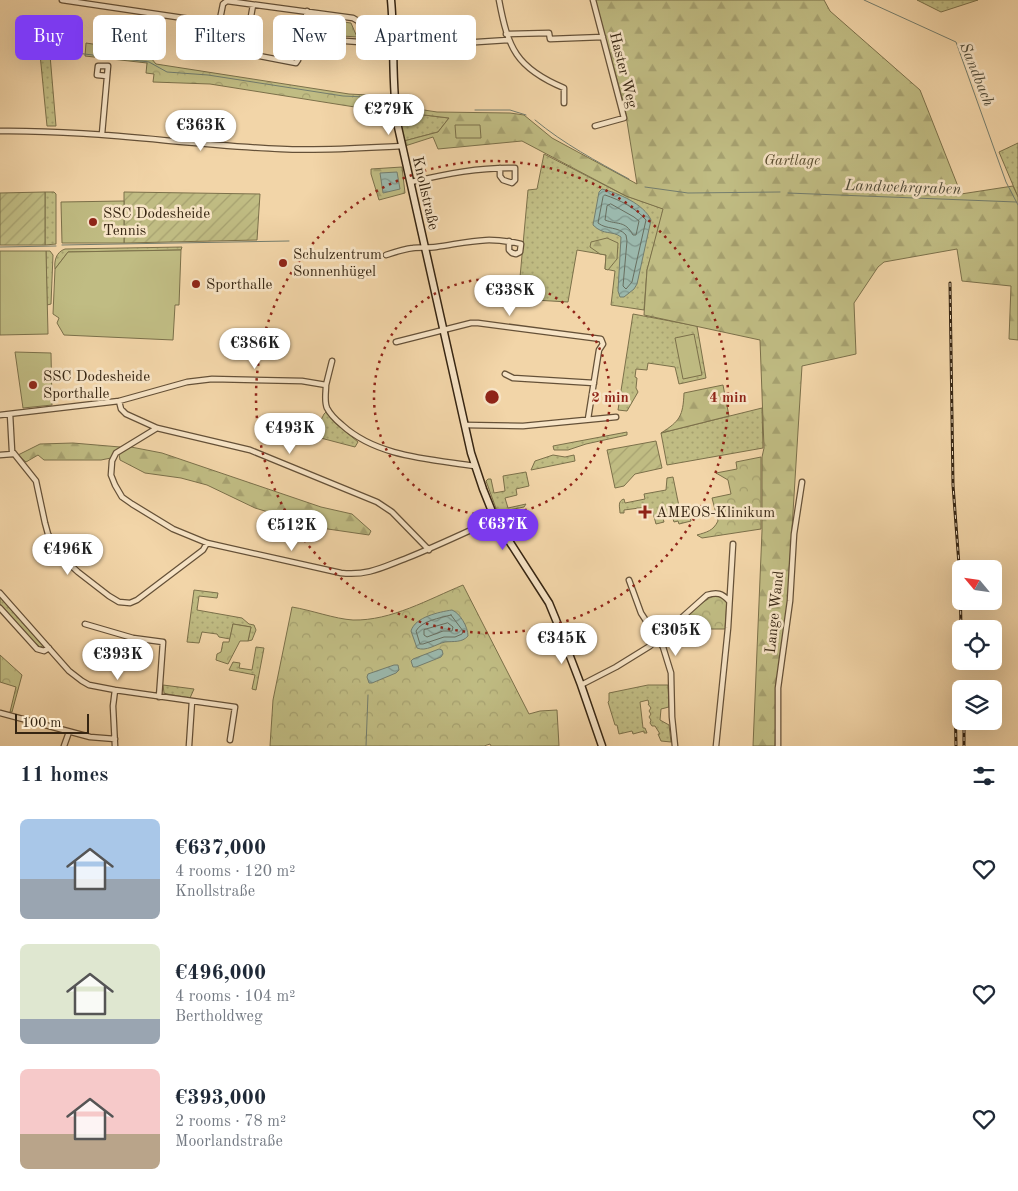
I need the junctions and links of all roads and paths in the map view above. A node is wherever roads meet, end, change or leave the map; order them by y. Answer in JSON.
{"nodes":[{"id":1,"x":62,"y":0,"type":"edge"},
{"id":2,"x":391,"y":0,"type":"edge"},
{"id":3,"x":499,"y":0,"type":"edge"},
{"id":4,"x":593,"y":0,"type":"edge"},
{"id":5,"x":252,"y":5,"type":"junction"},
{"id":6,"x":307,"y":11,"type":"junction"},
{"id":7,"x":392,"y":15,"type":"edge"},
{"id":8,"x":356,"y":20,"type":"edge"},
{"id":9,"x":506,"y":34,"type":"junction"},
{"id":10,"x":603,"y":37,"type":"junction"},
{"id":11,"x":508,"y":40,"type":"junction"},
{"id":12,"x":476,"y":42,"type":"edge"},
{"id":13,"x":394,"y":60,"type":"edge"},
{"id":14,"x":107,"y":76,"type":"dead end"},
{"id":15,"x":564,"y":103,"type":"dead end"},
{"id":16,"x":595,"y":126,"type":"dead end"},
{"id":17,"x":0,"y":131,"type":"edge"},
{"id":18,"x":102,"y":134,"type":"junction"},
{"id":19,"x":402,"y":146,"type":"junction"},
{"id":20,"x":500,"y":168,"type":"dead end"},
{"id":21,"x":411,"y":182,"type":"junction"},
{"id":22,"x":510,"y":241,"type":"dead end"},
{"id":23,"x":426,"y":247,"type":"junction"},
{"id":24,"x":386,"y":255,"type":"dead end"},
{"id":25,"x":444,"y":330,"type":"junction"},
{"id":26,"x":396,"y":342,"type":"dead end"},
{"id":27,"x":332,"y":360,"type":"dead end"},
{"id":28,"x":505,"y":374,"type":"dead end"},
{"id":29,"x":594,"y":383,"type":"junction"},
{"id":30,"x":326,"y":385,"type":"junction"},
{"id":31,"x":119,"y":401,"type":"junction"},
{"id":32,"x":10,"y":414,"type":"junction"},
{"id":33,"x":0,"y":415,"type":"edge"},
{"id":34,"x":616,"y":417,"type":"dead end"},
{"id":35,"x":588,"y":419,"type":"junction"},
{"id":36,"x":465,"y":425,"type":"junction"},
{"id":37,"x":157,"y":428,"type":"junction"},
{"id":38,"x":13,"y":454,"type":"junction"},
{"id":39,"x":0,"y":455,"type":"edge"},
{"id":40,"x":475,"y":466,"type":"junction"},
{"id":41,"x":802,"y":482,"type":"dead end"},
{"id":42,"x":495,"y":519,"type":"junction"},
{"id":43,"x":207,"y":543,"type":"junction"},
{"id":44,"x":733,"y":544,"type":"dead end"},
{"id":45,"x":429,"y":550,"type":"junction"},
{"id":46,"x":629,"y":580,"type":"dead end"},
{"id":47,"x":0,"y":593,"type":"edge"},
{"id":48,"x":730,"y":601,"type":"junction"},
{"id":49,"x":0,"y":608,"type":"edge"},
{"id":50,"x":85,"y":624,"type":"dead end"},
{"id":51,"x":659,"y":640,"type":"junction"},
{"id":52,"x":49,"y":648,"type":"junction"},
{"id":53,"x":581,"y":685,"type":"junction"},
{"id":54,"x":115,"y":690,"type":"junction"},
{"id":55,"x":159,"y":697,"type":"junction"},
{"id":56,"x":192,"y":701,"type":"junction"},
{"id":57,"x":0,"y":713,"type":"edge"},
{"id":58,"x":69,"y":732,"type":"junction"},
{"id":59,"x":114,"y":739,"type":"junction"},
{"id":60,"x":230,"y":740,"type":"dead end"},
{"id":61,"x":64,"y":746,"type":"edge"},
{"id":62,"x":115,"y":746,"type":"edge"},
{"id":63,"x":189,"y":746,"type":"edge"},
{"id":64,"x":602,"y":746,"type":"edge"},
{"id":65,"x":675,"y":746,"type":"edge"},
{"id":66,"x":716,"y":746,"type":"edge"},
{"id":67,"x":778,"y":746,"type":"edge"}],
"edges":[{"from":1,"to":5,"type":"street"},
{"from":2,"to":7,"type":"street","name":"Knollstraße"},
{"from":3,"to":9,"type":"street"},
{"from":4,"to":10,"type":"street","name":"Haster Weg"},
{"from":5,"to":6,"type":"street"},
{"from":5,"to":6,"type":"street"},
{"from":6,"to":8,"type":"street"},
{"from":9,"to":10,"type":"street"},
{"from":9,"to":11,"type":"street"},
{"from":10,"to":16,"type":"street","name":"Haster Weg"},
{"from":11,"to":12,"type":"street"},
{"from":11,"to":15,"type":"street"},
{"from":13,"to":19,"type":"street","name":"Knollstraße"},
{"from":14,"to":18,"type":"street"},
{"from":17,"to":18,"type":"street"},
{"from":18,"to":19,"type":"street"},
{"from":19,"to":21,"type":"street","name":"Knollstraße"},
{"from":20,"to":21,"type":"street"},
{"from":21,"to":23,"type":"street","name":"Knollstraße"},
{"from":22,"to":23,"type":"street"},
{"from":23,"to":24,"type":"street"},
{"from":23,"to":25,"type":"street","name":"Knollstraße"},
{"from":25,"to":26,"type":"street"},
{"from":25,"to":29,"type":"street"},
{"from":25,"to":36,"type":"street","name":"Knollstraße"},
{"from":27,"to":30,"type":"street"},
{"from":28,"to":29,"type":"street"},
{"from":29,"to":35,"type":"street"},
{"from":30,"to":31,"type":"street"},
{"from":30,"to":40,"type":"street"},
{"from":31,"to":32,"type":"street"},
{"from":31,"to":37,"type":"street"},
{"from":32,"to":33,"type":"street"},
{"from":32,"to":38,"type":"street"},
{"from":34,"to":35,"type":"street"},
{"from":35,"to":36,"type":"street"},
{"from":36,"to":40,"type":"street","name":"Knollstraße"},
{"from":37,"to":43,"type":"street"},
{"from":37,"to":45,"type":"street"},
{"from":38,"to":39,"type":"street"},
{"from":38,"to":43,"type":"street"},
{"from":40,"to":42,"type":"street","name":"Knollstraße"},
{"from":41,"to":67,"type":"street","name":"Lange Wand"},
{"from":42,"to":45,"type":"street"},
{"from":42,"to":53,"type":"street","name":"Knollstraße"},
{"from":43,"to":45,"type":"street"},
{"from":44,"to":48,"type":"street"},
{"from":46,"to":51,"type":"street"},
{"from":47,"to":52,"type":"street"},
{"from":48,"to":51,"type":"street"},
{"from":48,"to":66,"type":"street"},
{"from":49,"to":52,"type":"street"},
{"from":50,"to":55,"type":"street"},
{"from":51,"to":53,"type":"street"},
{"from":51,"to":65,"type":"street"},
{"from":52,"to":54,"type":"street"},
{"from":53,"to":64,"type":"street","name":"Knollstraße"},
{"from":54,"to":55,"type":"street"},
{"from":54,"to":59,"type":"street"},
{"from":55,"to":56,"type":"street"},
{"from":56,"to":60,"type":"street"},
{"from":56,"to":63,"type":"street"},
{"from":57,"to":58,"type":"street"},
{"from":58,"to":59,"type":"street"},
{"from":58,"to":61,"type":"street"},
{"from":59,"to":62,"type":"street"}]}
